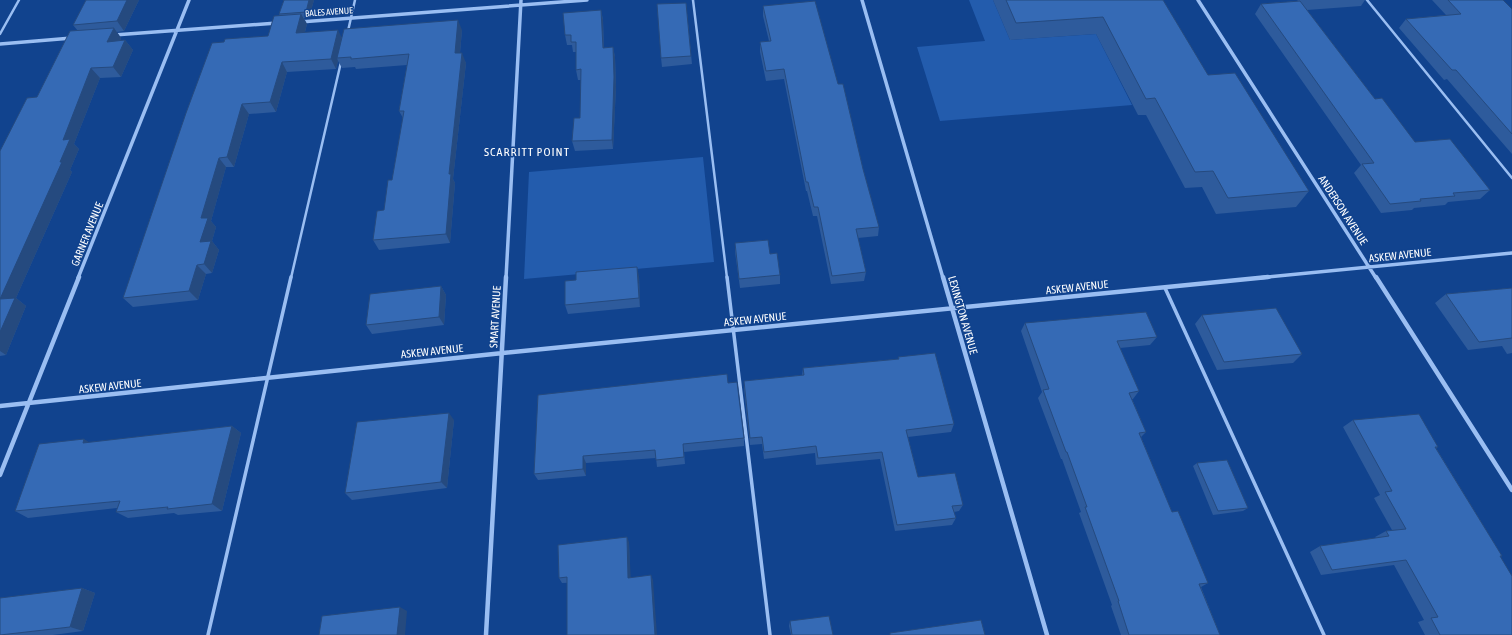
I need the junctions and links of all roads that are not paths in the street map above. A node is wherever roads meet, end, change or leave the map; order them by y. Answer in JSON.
{"nodes":[{"id":1,"x":19,"y":0,"type":"edge"},
{"id":2,"x":189,"y":0,"type":"edge"},
{"id":3,"x":355,"y":0,"type":"edge"},
{"id":4,"x":586,"y":0,"type":"edge"},
{"id":5,"x":693,"y":0,"type":"edge"},
{"id":6,"x":862,"y":0,"type":"edge"},
{"id":7,"x":1198,"y":0,"type":"edge"},
{"id":8,"x":1367,"y":0,"type":"edge"},
{"id":9,"x":521,"y":2,"type":"edge"},
{"id":10,"x":351,"y":18,"type":"junction"},
{"id":11,"x":296,"y":22,"type":"edge"},
{"id":12,"x":280,"y":23,"type":"edge"},
{"id":13,"x":177,"y":31,"type":"junction"},
{"id":14,"x":0,"y":34,"type":"edge"},
{"id":15,"x":111,"y":36,"type":"edge"},
{"id":16,"x":346,"y":37,"type":"edge"},
{"id":17,"x":79,"y":38,"type":"edge"},
{"id":18,"x":0,"y":44,"type":"edge"},
{"id":19,"x":342,"y":58,"type":"edge"},
{"id":20,"x":1512,"y":178,"type":"edge"},
{"id":21,"x":1512,"y":253,"type":"edge"},
{"id":22,"x":1370,"y":267,"type":"junction"},
{"id":23,"x":1165,"y":288,"type":"junction"},
{"id":24,"x":952,"y":309,"type":"junction"},
{"id":25,"x":733,"y":330,"type":"junction"},
{"id":26,"x":502,"y":353,"type":"junction"},
{"id":27,"x":268,"y":378,"type":"junction"},
{"id":28,"x":29,"y":403,"type":"junction"},
{"id":29,"x":0,"y":406,"type":"edge"},
{"id":30,"x":0,"y":475,"type":"edge"},
{"id":31,"x":1512,"y":490,"type":"edge"},
{"id":32,"x":208,"y":635,"type":"edge"},
{"id":33,"x":486,"y":635,"type":"edge"},
{"id":34,"x":770,"y":635,"type":"edge"},
{"id":35,"x":1047,"y":635,"type":"edge"},
{"id":36,"x":1324,"y":635,"type":"edge"}],
"edges":[{"from":1,"to":14,"type":"lane"},
{"from":2,"to":13,"type":"street","name":"GARNER AVENUE"},
{"from":3,"to":10,"type":"lane"},
{"from":4,"to":9,"type":"street","name":"BALES AVENUE"},
{"from":5,"to":25,"type":"lane"},
{"from":6,"to":24,"type":"street","name":"LEXINGTON AVENUE"},
{"from":7,"to":22,"type":"street","name":"ANDERSON AVENUE"},
{"from":8,"to":20,"type":"lane"},
{"from":9,"to":10,"type":"street","name":"BALES AVENUE"},
{"from":9,"to":26,"type":"street","name":"SMART AVENUE"},
{"from":10,"to":11,"type":"street","name":"BALES AVENUE"},
{"from":10,"to":16,"type":"lane"},
{"from":12,"to":13,"type":"street"},
{"from":13,"to":15,"type":"street"},
{"from":13,"to":28,"type":"street","name":"GARNER AVENUE"},
{"from":17,"to":18,"type":"street"},
{"from":19,"to":27,"type":"lane"},
{"from":21,"to":22,"type":"street","name":"ASKEW AVENUE"},
{"from":22,"to":23,"type":"street","name":"ASKEW AVENUE"},
{"from":22,"to":31,"type":"street","name":"ANDERSON AVENUE"},
{"from":23,"to":24,"type":"street","name":"ASKEW AVENUE"},
{"from":23,"to":36,"type":"lane"},
{"from":24,"to":25,"type":"street","name":"ASKEW AVENUE"},
{"from":24,"to":35,"type":"street","name":"LEXINGTON AVENUE"},
{"from":25,"to":26,"type":"street","name":"ASKEW AVENUE"},
{"from":25,"to":34,"type":"lane"},
{"from":26,"to":27,"type":"street","name":"ASKEW AVENUE"},
{"from":26,"to":33,"type":"street","name":"SMART AVENUE"},
{"from":27,"to":28,"type":"street","name":"ASKEW AVENUE"},
{"from":27,"to":32,"type":"lane"},
{"from":28,"to":29,"type":"street","name":"ASKEW AVENUE"},
{"from":28,"to":30,"type":"street","name":"GARNER AVENUE"}]}
